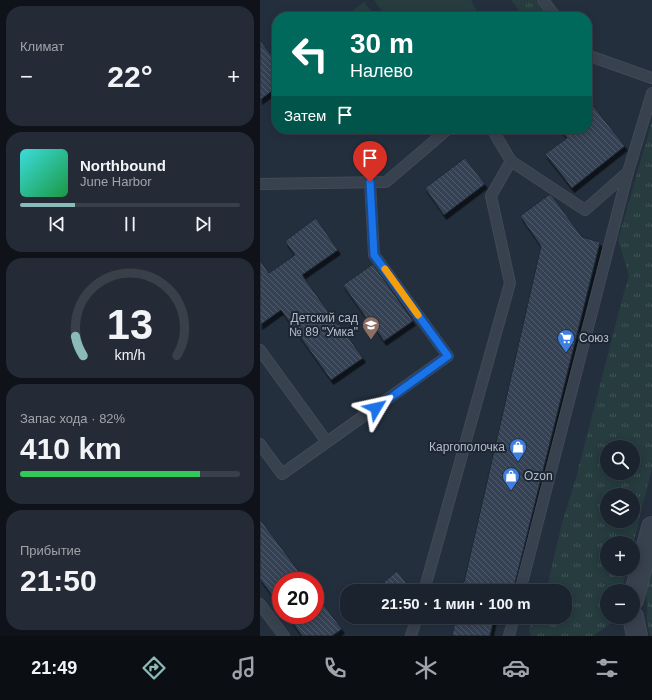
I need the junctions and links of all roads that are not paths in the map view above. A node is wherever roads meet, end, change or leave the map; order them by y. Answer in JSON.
{"nodes":[{"id":1,"x":543,"y":0,"type":"edge"},
{"id":2,"x":552,"y":12,"type":"edge"},
{"id":3,"x":592,"y":57,"type":"edge"},
{"id":4,"x":652,"y":78,"type":"edge"},
{"id":5,"x":652,"y":93,"type":"edge"},
{"id":6,"x":442,"y":134,"type":"edge"},
{"id":7,"x":495,"y":134,"type":"edge"},
{"id":8,"x":511,"y":161,"type":"junction"},
{"id":9,"x":628,"y":172,"type":"junction"},
{"id":10,"x":370,"y":182,"type":"junction"},
{"id":11,"x":260,"y":184,"type":"edge"},
{"id":12,"x":260,"y":350,"type":"edge"},
{"id":13,"x":328,"y":442,"type":"junction"},
{"id":14,"x":260,"y":444,"type":"edge"},
{"id":15,"x":652,"y":527,"type":"edge"},
{"id":16,"x":426,"y":584,"type":"edge"},
{"id":17,"x":522,"y":584,"type":"edge"},
{"id":18,"x":637,"y":584,"type":"edge"},
{"id":19,"x":260,"y":604,"type":"edge"},
{"id":20,"x":414,"y":624,"type":"edge"},
{"id":21,"x":512,"y":624,"type":"edge"},
{"id":22,"x":634,"y":624,"type":"edge"},
{"id":23,"x":284,"y":636,"type":"edge"},
{"id":24,"x":411,"y":636,"type":"edge"},
{"id":25,"x":509,"y":636,"type":"edge"},
{"id":26,"x":637,"y":636,"type":"edge"}],
"edges":[{"from":1,"to":2,"type":"lane"},
{"from":3,"to":4,"type":"lane"},
{"from":5,"to":9,"type":"lane"},
{"from":6,"to":10,"type":"lane"},
{"from":7,"to":8,"type":"lane"},
{"from":8,"to":9,"type":"lane"},
{"from":8,"to":16,"type":"lane"},
{"from":9,"to":17,"type":"lane"},
{"from":10,"to":11,"type":"lane"},
{"from":10,"to":13,"type":"lane"},
{"from":12,"to":13,"type":"lane"},
{"from":13,"to":14,"type":"lane"},
{"from":15,"to":18,"type":"street"},
{"from":19,"to":23,"type":"lane"},
{"from":20,"to":24,"type":"lane"},
{"from":21,"to":25,"type":"lane"},
{"from":22,"to":26,"type":"street"}]}
